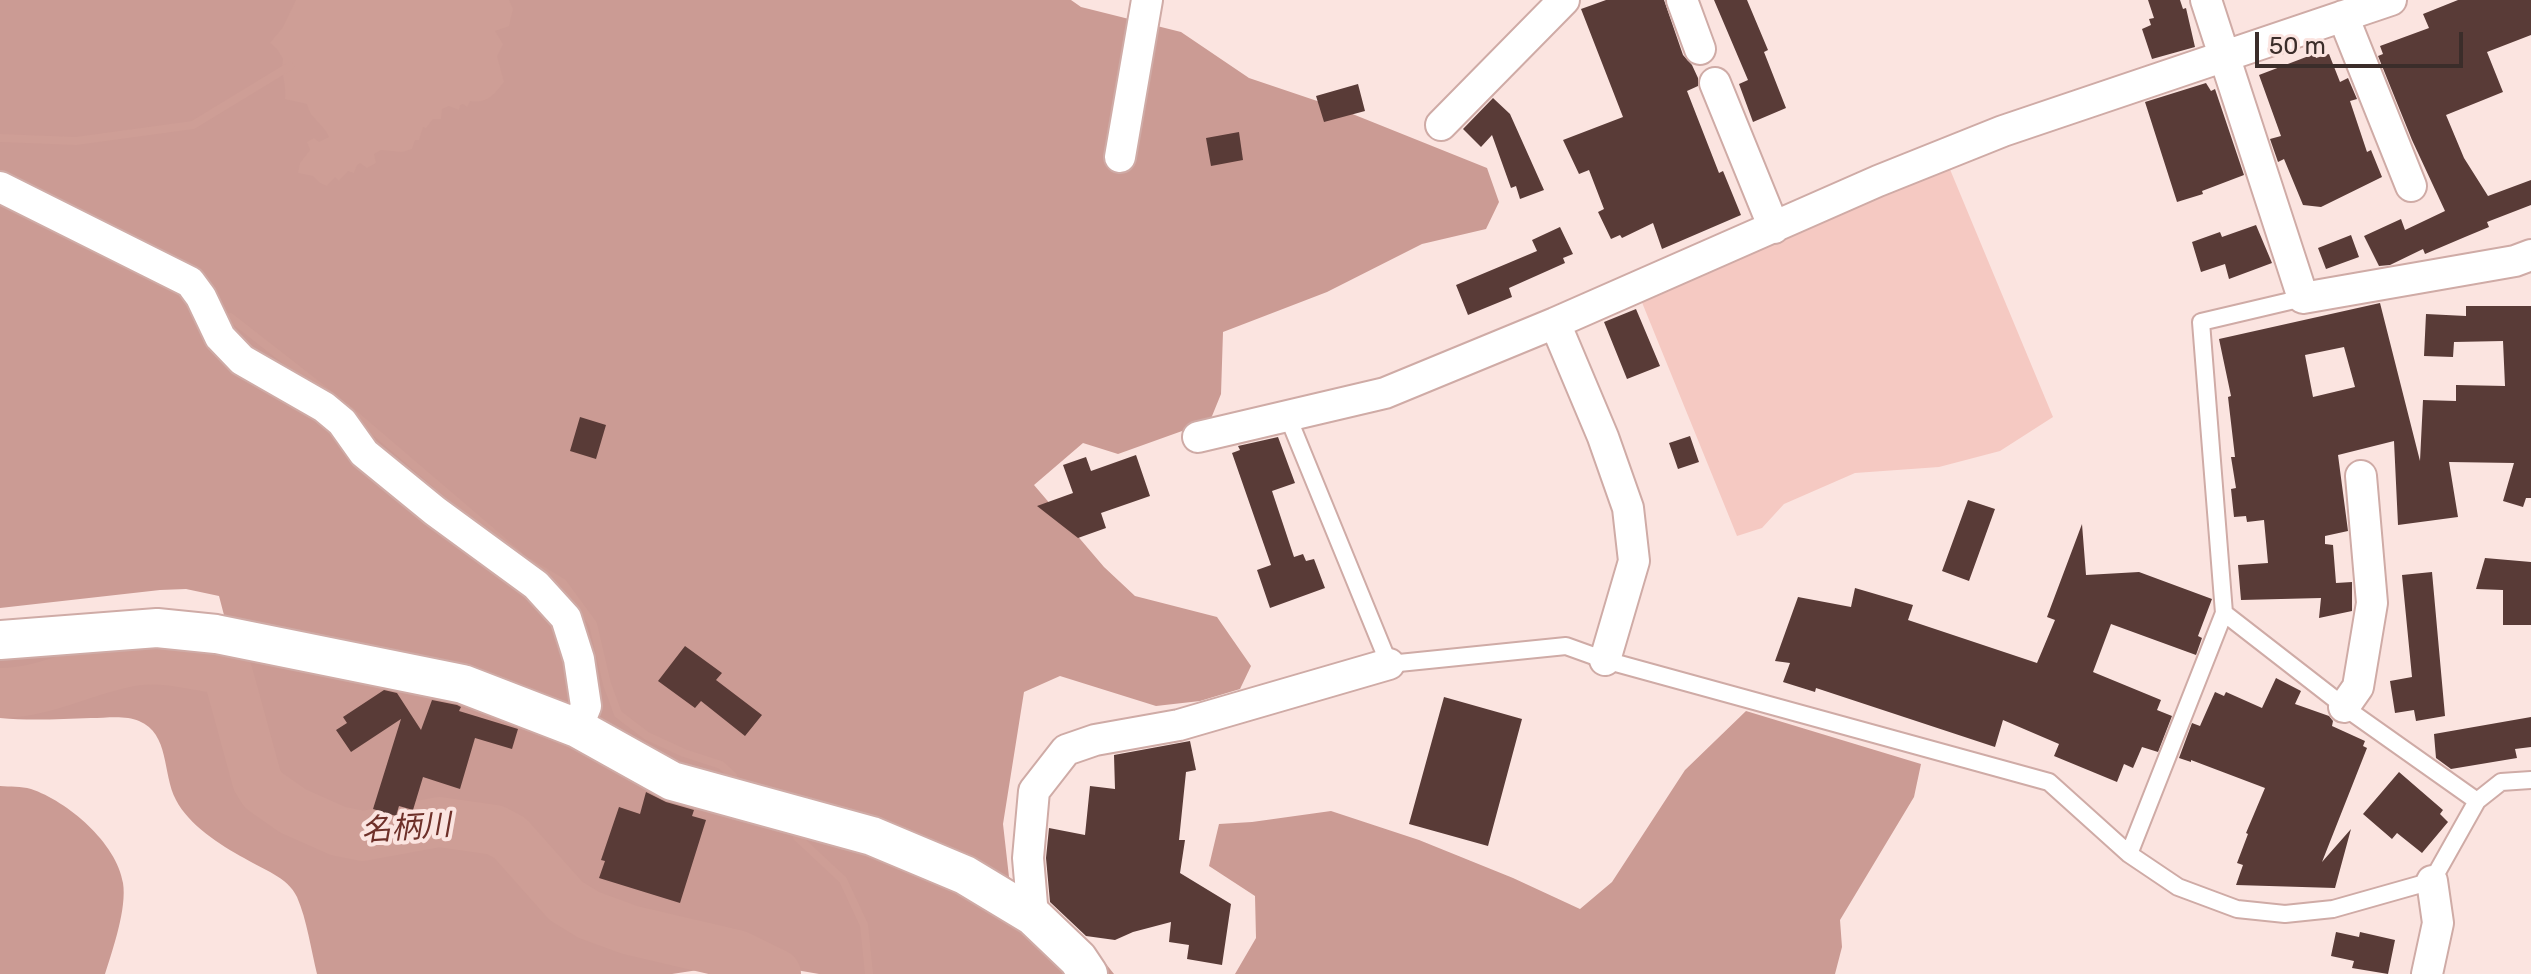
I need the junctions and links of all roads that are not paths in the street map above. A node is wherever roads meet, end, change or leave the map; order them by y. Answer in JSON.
{"nodes":[{"id":1,"x":1147,"y":0,"type":"edge"},
{"id":2,"x":1564,"y":0,"type":"edge"},
{"id":3,"x":1682,"y":0,"type":"edge"},
{"id":4,"x":2206,"y":0,"type":"edge"},
{"id":5,"x":2367,"y":6,"type":"edge"},
{"id":6,"x":1700,"y":49,"type":"dead end"},
{"id":7,"x":2223,"y":56,"type":"junction"},
{"id":8,"x":1715,"y":83,"type":"dead end"},
{"id":9,"x":1441,"y":125,"type":"dead end"},
{"id":10,"x":1120,"y":157,"type":"dead end"},
{"id":11,"x":2411,"y":186,"type":"dead end"},
{"id":12,"x":0,"y":187,"type":"edge"},
{"id":13,"x":1774,"y":228,"type":"junction"},
{"id":14,"x":2531,"y":255,"type":"edge"},
{"id":15,"x":2303,"y":298,"type":"junction"},
{"id":16,"x":1555,"y":323,"type":"junction"},
{"id":17,"x":1288,"y":417,"type":"junction"},
{"id":18,"x":1198,"y":437,"type":"dead end"},
{"id":19,"x":2361,"y":476,"type":"dead end"},
{"id":20,"x":2224,"y":613,"type":"junction"},
{"id":21,"x":0,"y":640,"type":"edge"},
{"id":22,"x":1605,"y":660,"type":"junction"},
{"id":23,"x":1389,"y":664,"type":"junction"},
{"id":24,"x":2344,"y":707,"type":"junction"},
{"id":25,"x":577,"y":728,"type":"junction"},
{"id":26,"x":2531,"y":780,"type":"edge"},
{"id":27,"x":2477,"y":801,"type":"junction"},
{"id":28,"x":2129,"y":854,"type":"junction"},
{"id":29,"x":2432,"y":881,"type":"junction"},
{"id":30,"x":1033,"y":916,"type":"junction"},
{"id":31,"x":1088,"y":974,"type":"edge"},
{"id":32,"x":2427,"y":974,"type":"edge"}],
"edges":[{"from":1,"to":10,"type":"street"},
{"from":2,"to":9,"type":"street"},
{"from":3,"to":6,"type":"street"},
{"from":4,"to":7,"type":"street"},
{"from":5,"to":7,"type":"street"},
{"from":5,"to":11,"type":"street"},
{"from":7,"to":13,"type":"street"},
{"from":7,"to":15,"type":"street"},
{"from":8,"to":13,"type":"street"},
{"from":12,"to":25,"type":"street"},
{"from":13,"to":16,"type":"street"},
{"from":14,"to":15,"type":"street"},
{"from":15,"to":20,"type":"lane"},
{"from":16,"to":17,"type":"street"},
{"from":16,"to":22,"type":"street"},
{"from":17,"to":18,"type":"street"},
{"from":17,"to":23,"type":"lane"},
{"from":19,"to":24,"type":"street"},
{"from":20,"to":24,"type":"lane"},
{"from":20,"to":28,"type":"lane"},
{"from":21,"to":25,"type":"street"},
{"from":22,"to":23,"type":"lane"},
{"from":22,"to":28,"type":"lane"},
{"from":23,"to":30,"type":"street"},
{"from":24,"to":27,"type":"lane"},
{"from":25,"to":30,"type":"street"},
{"from":26,"to":27,"type":"lane"},
{"from":27,"to":29,"type":"lane"},
{"from":28,"to":29,"type":"lane"},
{"from":29,"to":32,"type":"street"},
{"from":30,"to":31,"type":"street"}]}
